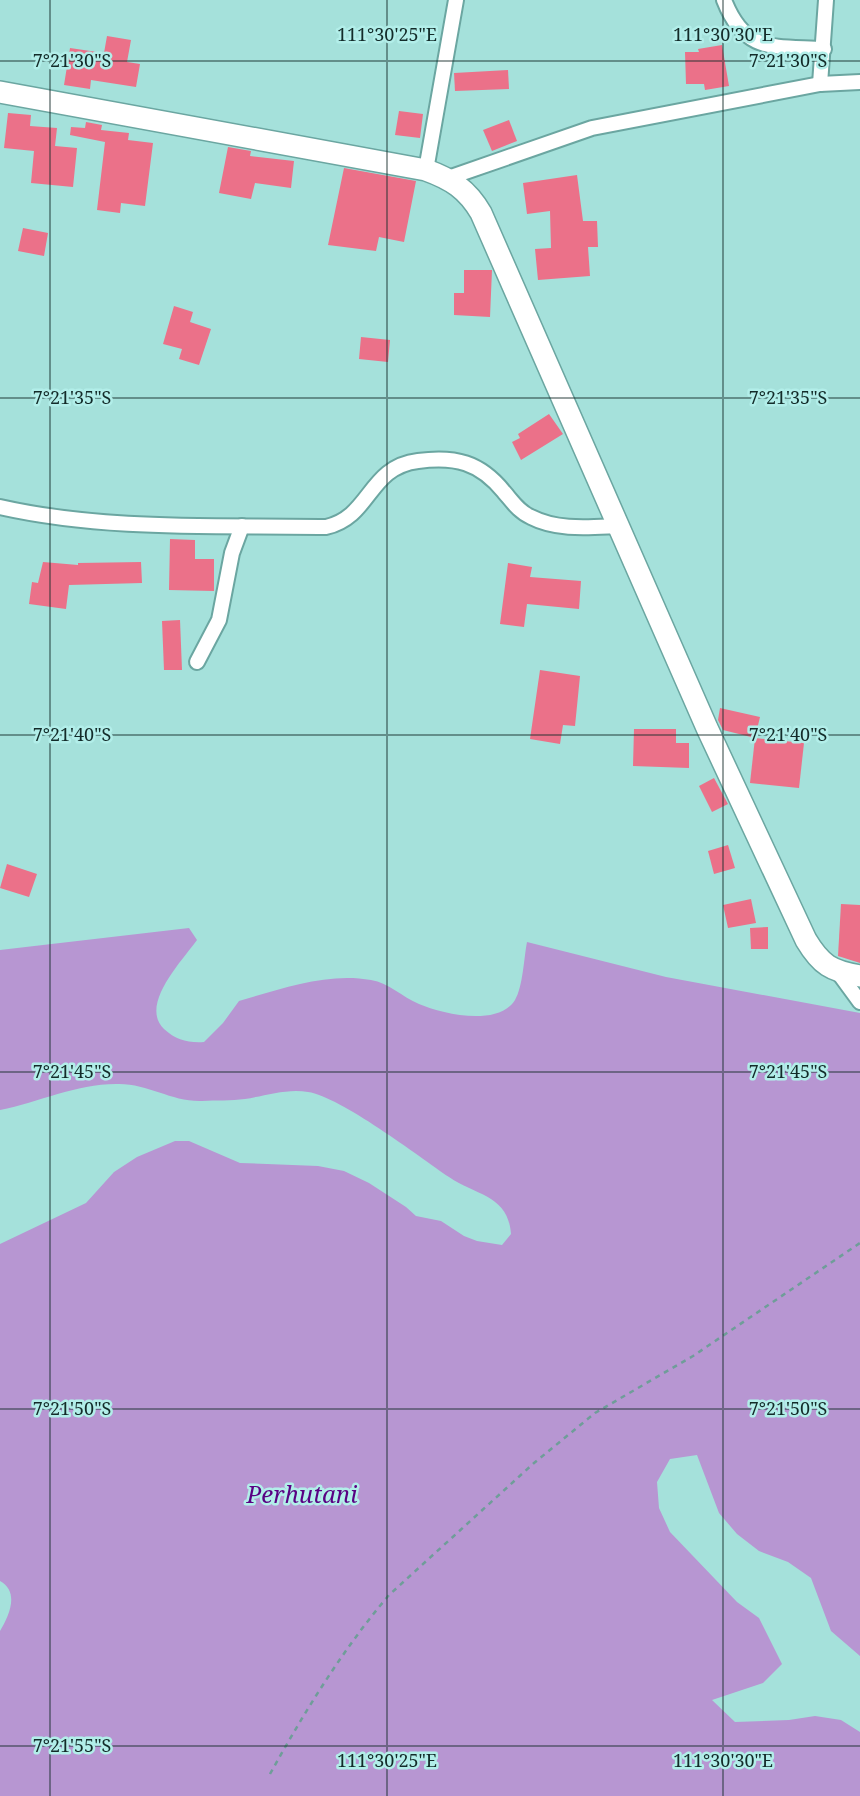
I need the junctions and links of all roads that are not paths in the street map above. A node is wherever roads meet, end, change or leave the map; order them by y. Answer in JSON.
{"nodes":[{"id":1,"x":456,"y":0,"type":"edge"},
{"id":2,"x":724,"y":0,"type":"edge"},
{"id":3,"x":826,"y":0,"type":"edge"},
{"id":4,"x":824,"y":49,"type":"junction"},
{"id":5,"x":860,"y":82,"type":"edge"},
{"id":6,"x":820,"y":85,"type":"junction"},
{"id":7,"x":0,"y":92,"type":"edge"},
{"id":8,"x":426,"y":170,"type":"junction"},
{"id":9,"x":448,"y":178,"type":"junction"},
{"id":10,"x":0,"y":508,"type":"edge"},
{"id":11,"x":242,"y":526,"type":"junction"},
{"id":12,"x":620,"y":526,"type":"junction"},
{"id":13,"x":197,"y":662,"type":"dead end"},
{"id":14,"x":838,"y":972,"type":"junction"},
{"id":15,"x":860,"y":976,"type":"edge"},
{"id":16,"x":860,"y":1002,"type":"edge"}],
"edges":[{"from":1,"to":8,"type":"street"},
{"from":2,"to":4,"type":"street"},
{"from":3,"to":4,"type":"street"},
{"from":4,"to":6,"type":"street"},
{"from":5,"to":6,"type":"street"},
{"from":6,"to":9,"type":"street"},
{"from":7,"to":8,"type":"street"},
{"from":8,"to":9,"type":"street"},
{"from":9,"to":12,"type":"street"},
{"from":10,"to":11,"type":"street"},
{"from":11,"to":12,"type":"street"},
{"from":11,"to":13,"type":"street"},
{"from":12,"to":14,"type":"street"},
{"from":14,"to":15,"type":"street"},
{"from":14,"to":16,"type":"street"}]}
